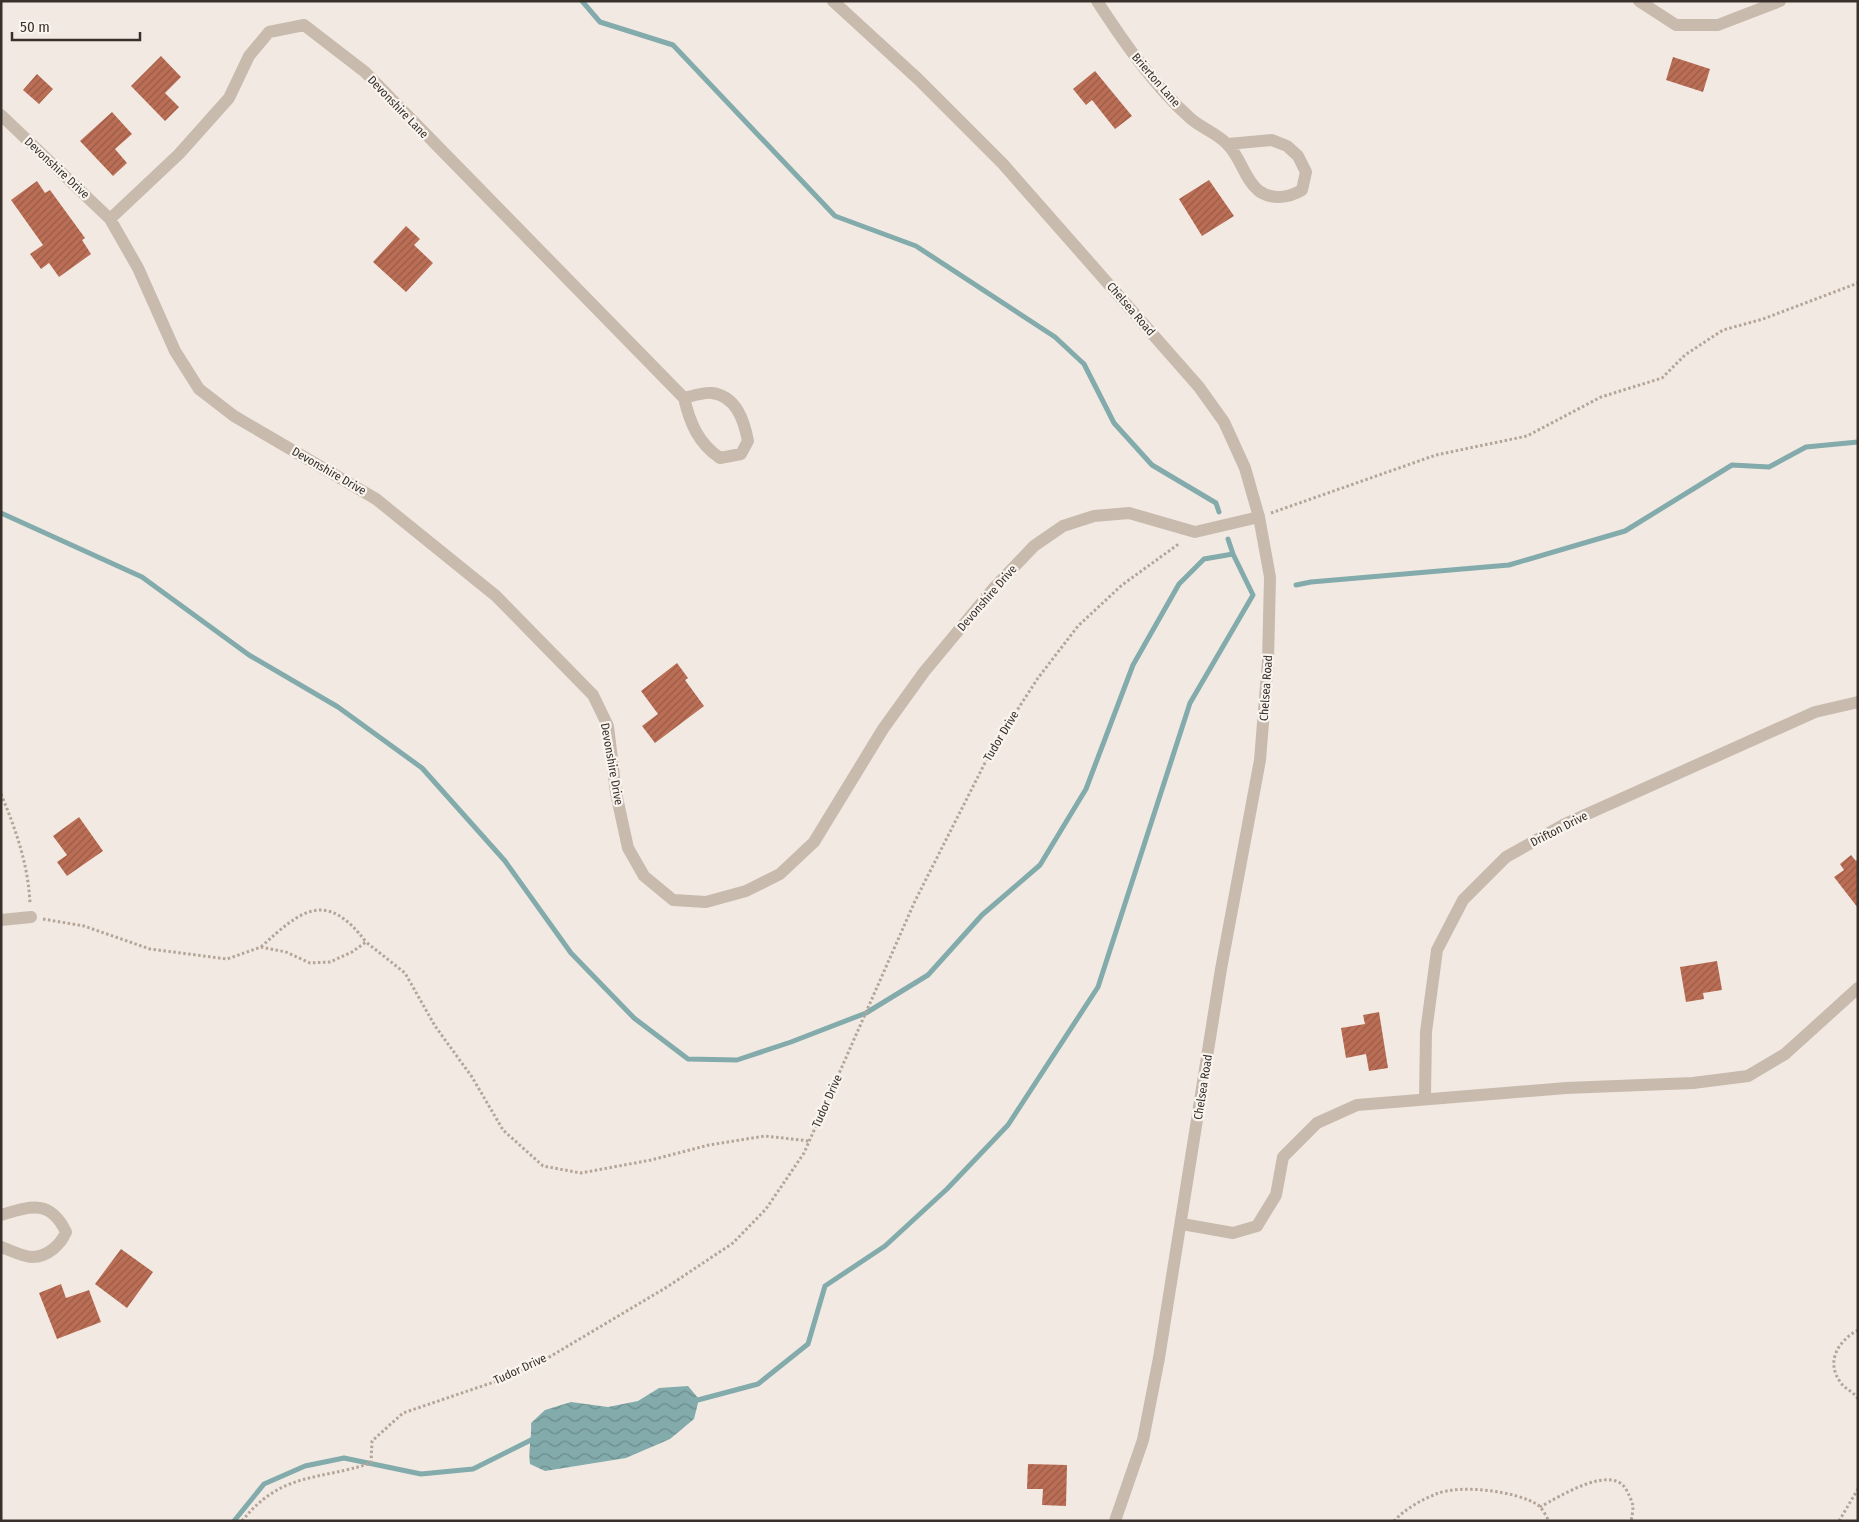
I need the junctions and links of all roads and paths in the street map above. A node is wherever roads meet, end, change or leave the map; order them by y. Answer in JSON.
{"nodes":[{"id":1,"x":833,"y":1,"type":"edge"},
{"id":2,"x":1097,"y":1,"type":"edge"},
{"id":3,"x":1639,"y":1,"type":"edge"},
{"id":4,"x":1780,"y":1,"type":"edge"},
{"id":5,"x":1,"y":115,"type":"edge"},
{"id":6,"x":1228,"y":144,"type":"junction"},
{"id":7,"x":110,"y":219,"type":"junction"},
{"id":8,"x":1858,"y":283,"type":"edge"},
{"id":9,"x":684,"y":398,"type":"junction"},
{"id":10,"x":1259,"y":517,"type":"junction"},
{"id":11,"x":1195,"y":532,"type":"junction"},
{"id":12,"x":1858,"y":702,"type":"edge"},
{"id":13,"x":1,"y":794,"type":"edge"},
{"id":14,"x":30,"y":917,"type":"junction"},
{"id":15,"x":1,"y":920,"type":"edge"},
{"id":16,"x":366,"y":942,"type":"junction"},
{"id":17,"x":261,"y":948,"type":"junction"},
{"id":18,"x":1858,"y":988,"type":"edge"},
{"id":19,"x":1426,"y":1098,"type":"junction"},
{"id":20,"x":809,"y":1141,"type":"junction"},
{"id":21,"x":1,"y":1215,"type":"edge"},
{"id":22,"x":1182,"y":1224,"type":"junction"},
{"id":23,"x":1,"y":1247,"type":"edge"},
{"id":24,"x":1858,"y":1330,"type":"edge"},
{"id":25,"x":1858,"y":1399,"type":"edge"},
{"id":26,"x":1858,"y":1489,"type":"edge"},
{"id":27,"x":1540,"y":1507,"type":"junction"},
{"id":28,"x":242,"y":1521,"type":"edge"},
{"id":29,"x":1115,"y":1521,"type":"edge"},
{"id":30,"x":1394,"y":1521,"type":"edge"},
{"id":31,"x":1549,"y":1521,"type":"edge"},
{"id":32,"x":1631,"y":1521,"type":"edge"},
{"id":33,"x":1839,"y":1521,"type":"edge"}],
"edges":[{"from":1,"to":10,"type":"street","name":"Chelsea Road"},
{"from":2,"to":6,"type":"street","name":"Brierton Lane"},
{"from":3,"to":4,"type":"street"},
{"from":5,"to":7,"type":"street","name":"Devonshire Drive"},
{"from":6,"to":6,"type":"street","name":"Brierton Lane"},
{"from":7,"to":9,"type":"street","name":"Devonshire Lane"},
{"from":7,"to":11,"type":"street","name":"Devonshire Drive"},
{"from":8,"to":10,"type":"path"},
{"from":9,"to":9,"type":"street","name":"Devonshire Lane"},
{"from":10,"to":11,"type":"street"},
{"from":10,"to":22,"type":"street","name":"Chelsea Road"},
{"from":11,"to":20,"type":"path","name":"Tudor Drive"},
{"from":12,"to":19,"type":"street","name":"Drifton Drive"},
{"from":13,"to":14,"type":"path"},
{"from":14,"to":15,"type":"street"},
{"from":14,"to":17,"type":"path"},
{"from":16,"to":17,"type":"path"},
{"from":16,"to":17,"type":"path"},
{"from":16,"to":20,"type":"path"},
{"from":18,"to":19,"type":"street"},
{"from":19,"to":22,"type":"street"},
{"from":20,"to":28,"type":"path","name":"Tudor Drive"},
{"from":21,"to":23,"type":"street"},
{"from":22,"to":29,"type":"street","name":"Chelsea Road"},
{"from":24,"to":25,"type":"path"},
{"from":26,"to":33,"type":"path"},
{"from":27,"to":30,"type":"path"},
{"from":27,"to":31,"type":"path"},
{"from":27,"to":32,"type":"path"}]}
